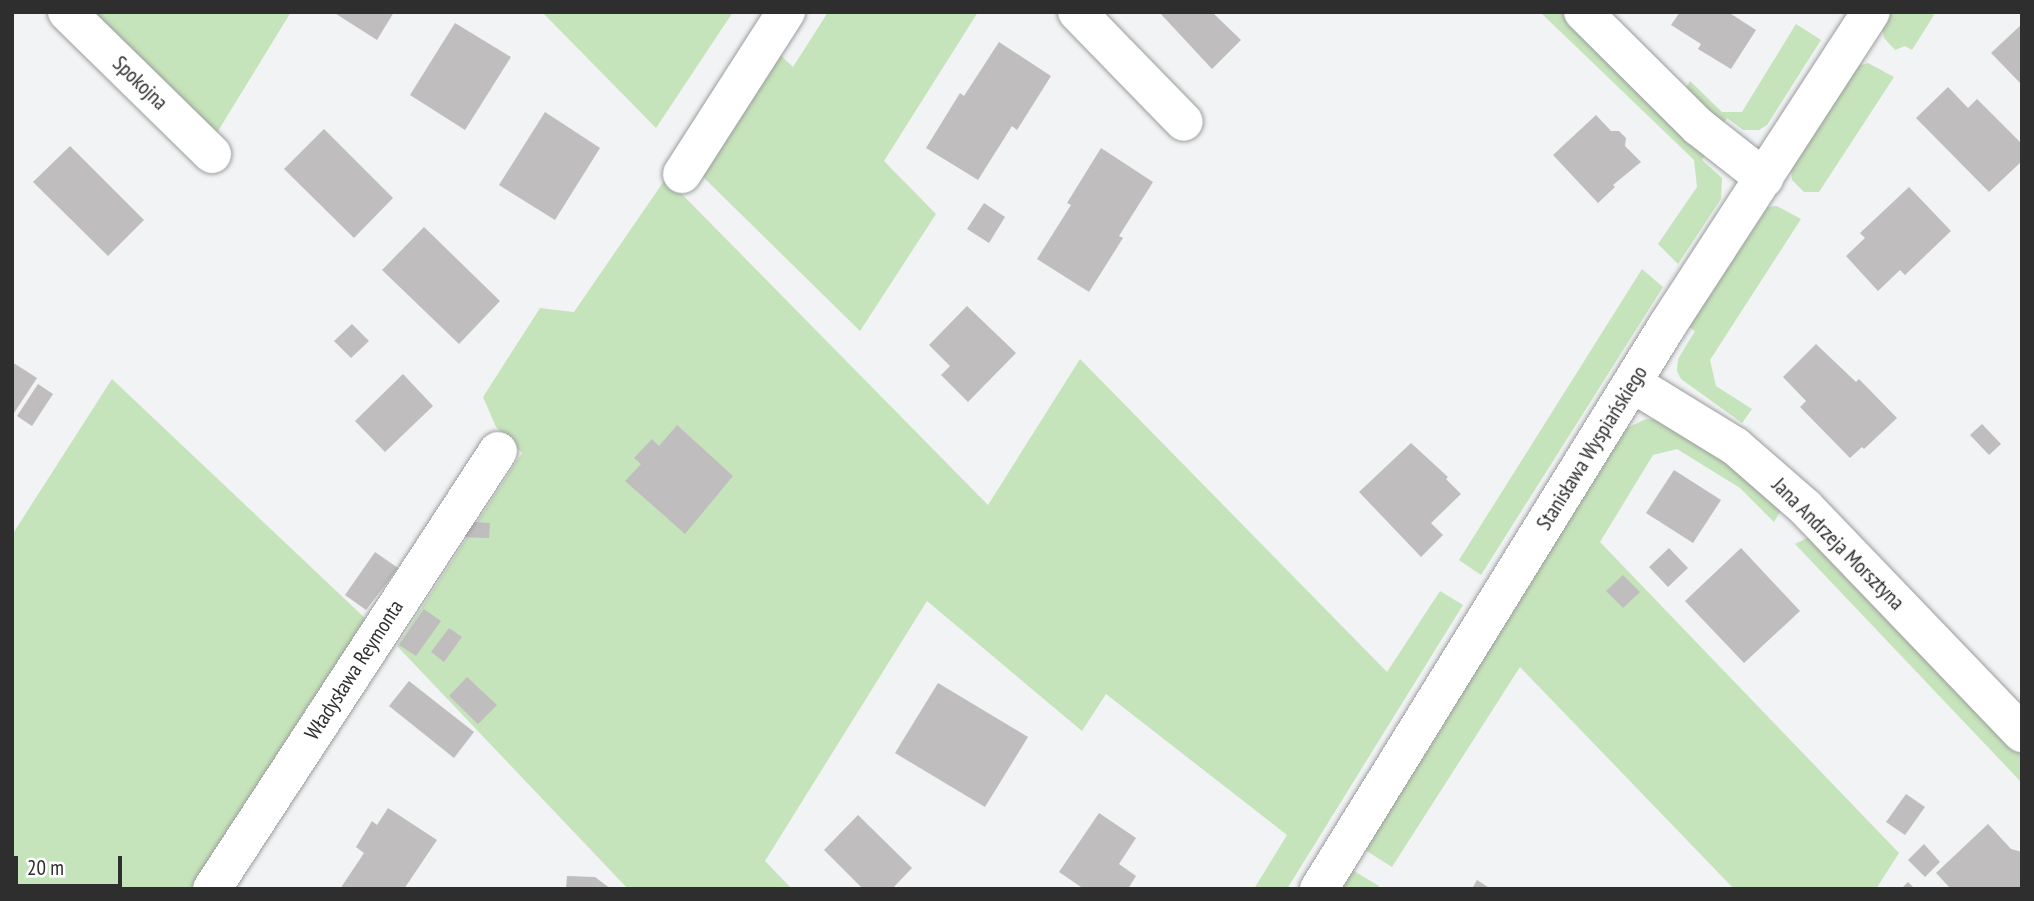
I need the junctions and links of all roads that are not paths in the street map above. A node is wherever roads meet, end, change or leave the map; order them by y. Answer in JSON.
{"nodes":[{"id":1,"x":67,"y":12,"type":"edge"},
{"id":2,"x":786,"y":12,"type":"edge"},
{"id":3,"x":1077,"y":12,"type":"edge"},
{"id":4,"x":1583,"y":12,"type":"edge"},
{"id":5,"x":1871,"y":12,"type":"edge"},
{"id":6,"x":1184,"y":122,"type":"dead end"},
{"id":7,"x":212,"y":154,"type":"dead end"},
{"id":8,"x":682,"y":174,"type":"dead end"},
{"id":9,"x":1764,"y":178,"type":"junction"},
{"id":10,"x":1632,"y":383,"type":"junction"},
{"id":11,"x":498,"y":451,"type":"dead end"},
{"id":12,"x":2022,"y":733,"type":"edge"},
{"id":13,"x":212,"y":889,"type":"edge"},
{"id":14,"x":1319,"y":889,"type":"edge"}],
"edges":[{"from":1,"to":7,"type":"street","name":"Spokojna"},
{"from":2,"to":8,"type":"street"},
{"from":3,"to":6,"type":"street"},
{"from":4,"to":9,"type":"street"},
{"from":5,"to":9,"type":"street","name":"Stanisława Wyspiańskiego"},
{"from":9,"to":10,"type":"street","name":"Stanisława Wyspiańskiego"},
{"from":10,"to":12,"type":"street","name":"Jana Andrzeja Morsztyna"},
{"from":10,"to":14,"type":"street","name":"Stanisława Wyspiańskiego"},
{"from":11,"to":13,"type":"street","name":"Władysława Reymonta"}]}
